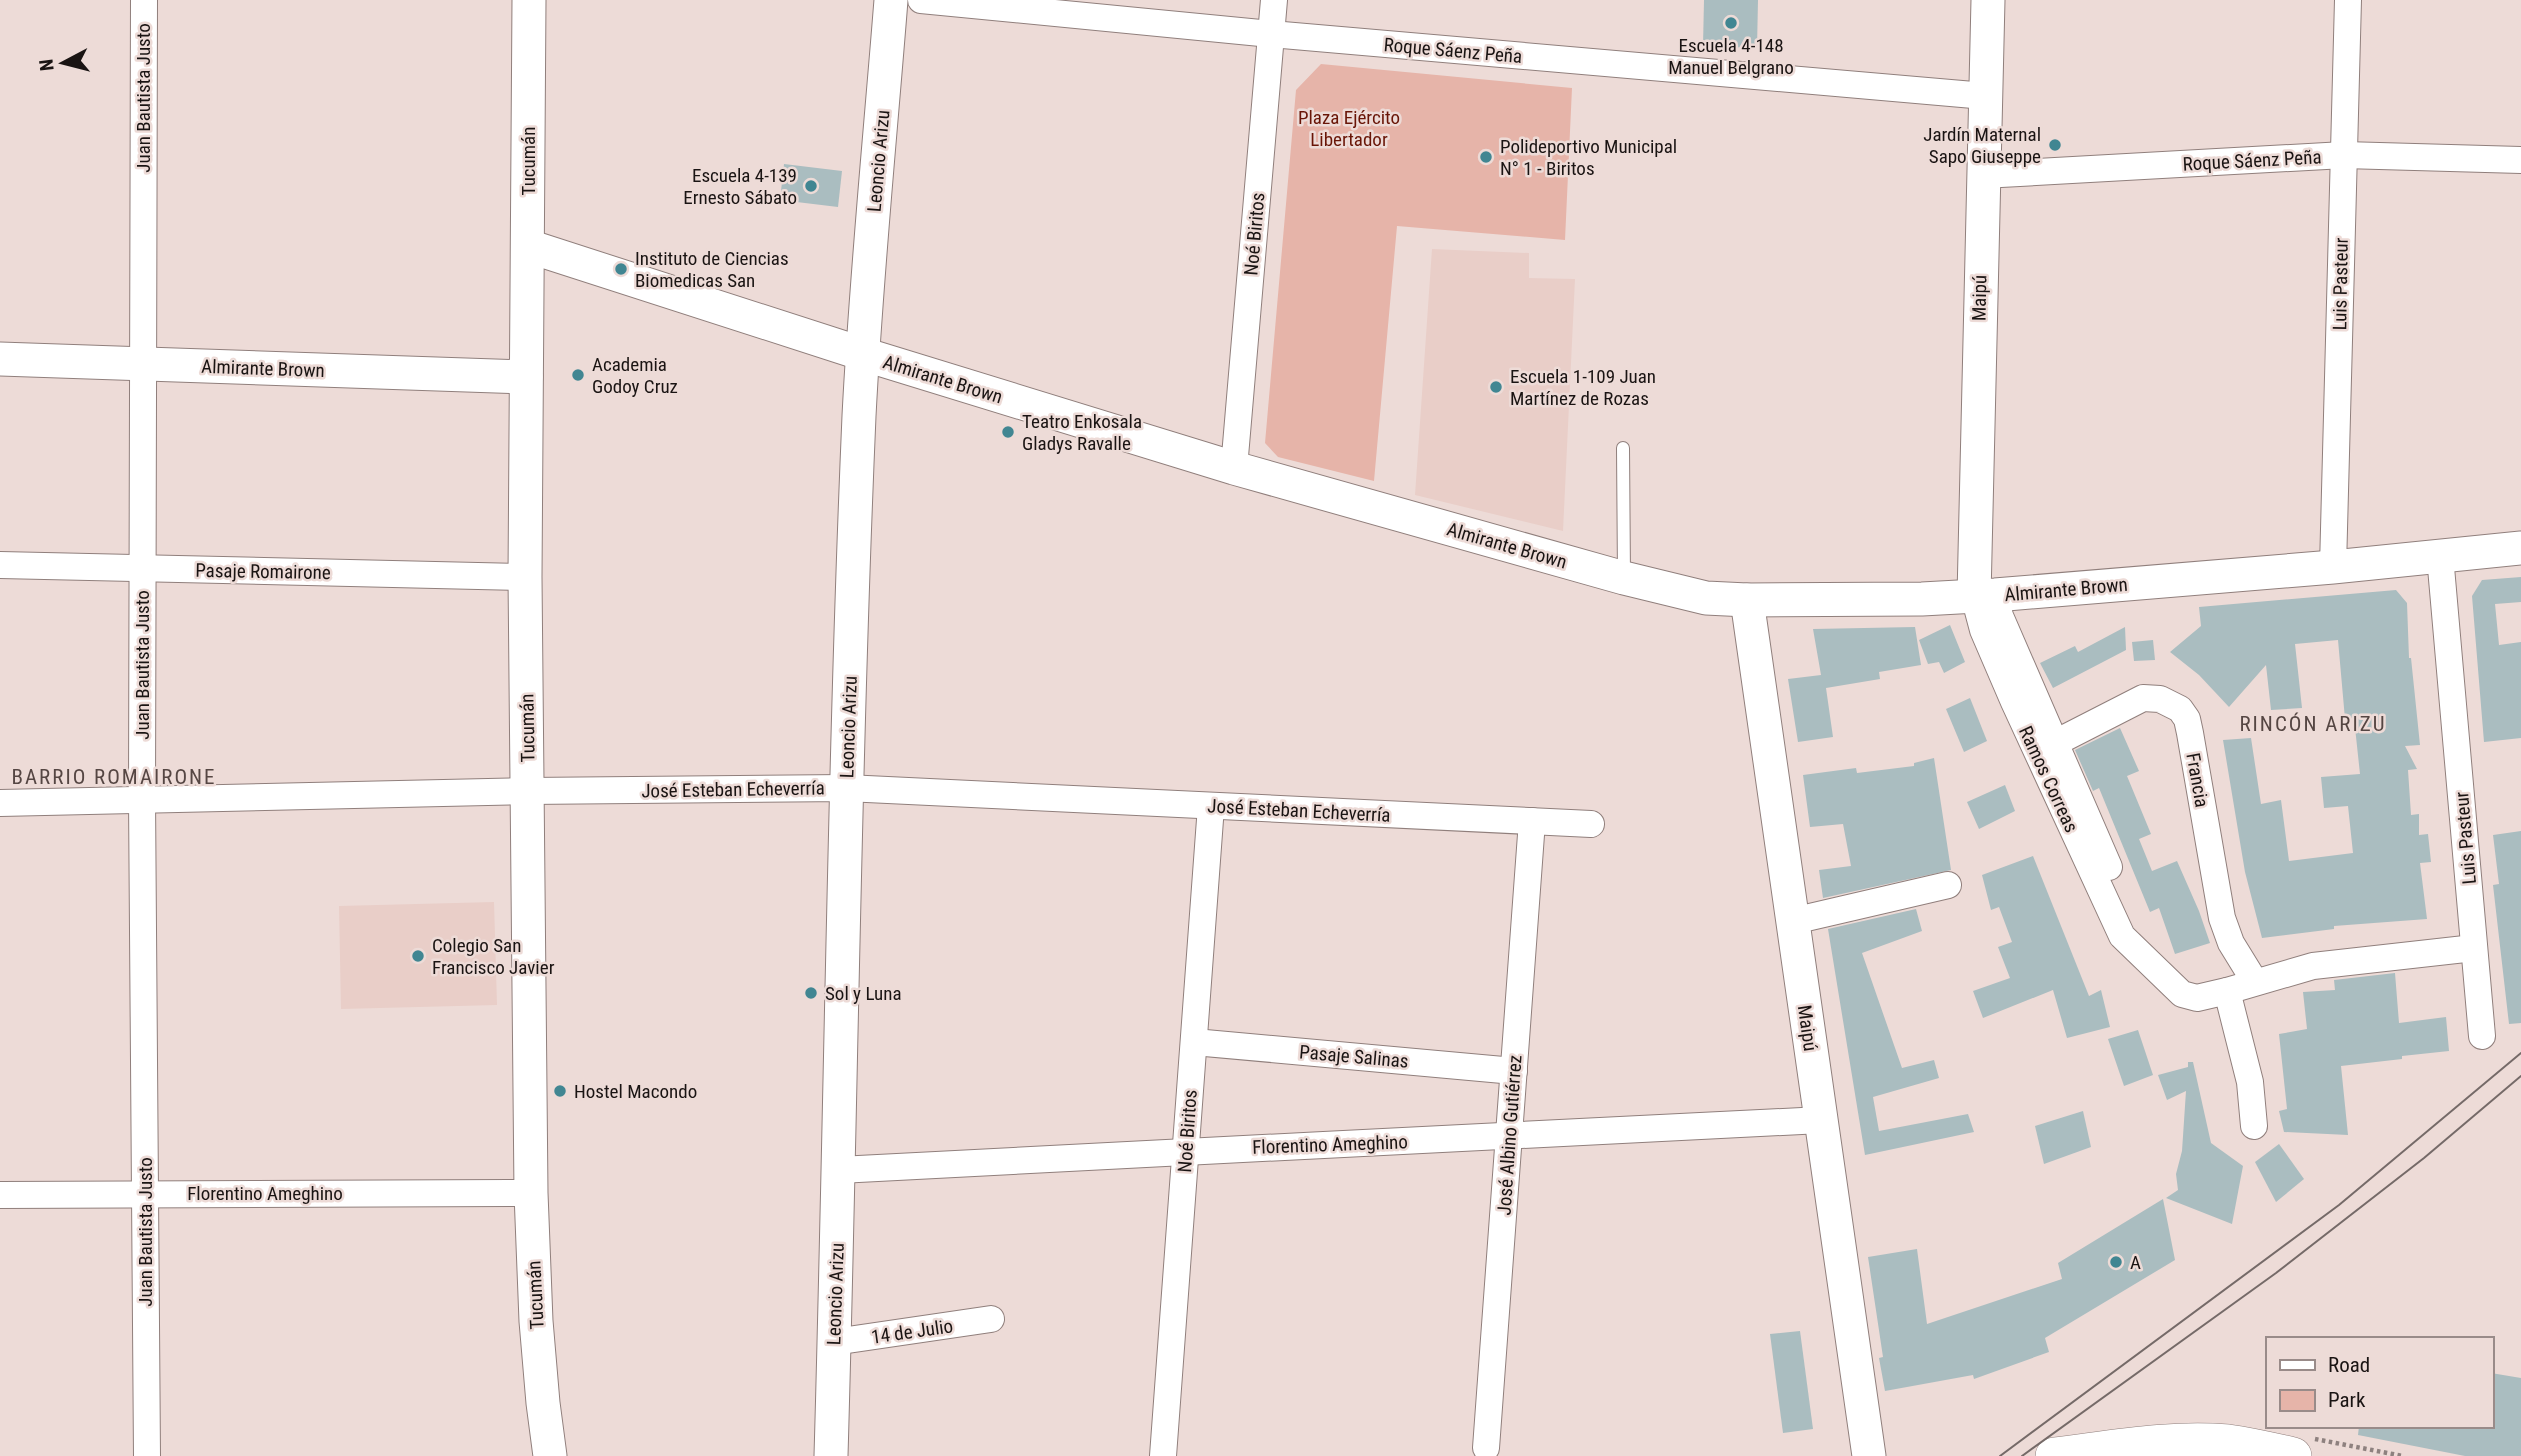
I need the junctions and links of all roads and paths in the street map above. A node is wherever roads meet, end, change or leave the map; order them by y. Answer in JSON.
{"nodes":[{"id":1,"x":144,"y":0,"type":"edge"},
{"id":2,"x":529,"y":0,"type":"edge"},
{"id":3,"x":891,"y":0,"type":"edge"},
{"id":4,"x":921,"y":0,"type":"edge"},
{"id":5,"x":1274,"y":0,"type":"edge"},
{"id":6,"x":1988,"y":0,"type":"edge"},
{"id":7,"x":2348,"y":0,"type":"edge"},
{"id":8,"x":1271,"y":34,"type":"junction"},
{"id":9,"x":1985,"y":96,"type":"junction"},
{"id":10,"x":2344,"y":155,"type":"junction"},
{"id":11,"x":2521,"y":160,"type":"edge"},
{"id":12,"x":1982,"y":175,"type":"junction"},
{"id":13,"x":528,"y":246,"type":"junction"},
{"id":14,"x":863,"y":354,"type":"junction"},
{"id":15,"x":0,"y":359,"type":"edge"},
{"id":16,"x":141,"y":363,"type":"junction"},
{"id":17,"x":526,"y":377,"type":"junction"},
{"id":18,"x":1623,"y":448,"type":"dead end"},
{"id":19,"x":1234,"y":468,"type":"junction"},
{"id":20,"x":2521,"y":548,"type":"edge"},
{"id":21,"x":2440,"y":556,"type":"junction"},
{"id":22,"x":0,"y":565,"type":"edge"},
{"id":23,"x":2333,"y":567,"type":"junction"},
{"id":24,"x":143,"y":568,"type":"junction"},
{"id":25,"x":525,"y":577,"type":"junction"},
{"id":26,"x":1625,"y":578,"type":"junction"},
{"id":27,"x":1984,"y":596,"type":"junction"},
{"id":28,"x":1746,"y":600,"type":"junction"},
{"id":29,"x":2055,"y":743,"type":"junction"},
{"id":30,"x":846,"y":788,"type":"junction"},
{"id":31,"x":528,"y":791,"type":"junction"},
{"id":32,"x":142,"y":798,"type":"junction"},
{"id":33,"x":0,"y":803,"type":"edge"},
{"id":34,"x":1211,"y":806,"type":"junction"},
{"id":35,"x":1532,"y":821,"type":"junction"},
{"id":36,"x":1591,"y":824,"type":"dead end"},
{"id":37,"x":1948,"y":885,"type":"dead end"},
{"id":38,"x":1793,"y":921,"type":"junction"},
{"id":39,"x":2474,"y":948,"type":"junction"},
{"id":40,"x":2140,"y":954,"type":"junction"},
{"id":41,"x":2255,"y":982,"type":"junction"},
{"id":42,"x":2227,"y":992,"type":"junction"},
{"id":43,"x":2482,"y":1036,"type":"dead end"},
{"id":44,"x":1194,"y":1042,"type":"junction"},
{"id":45,"x":1514,"y":1071,"type":"junction"},
{"id":46,"x":1821,"y":1120,"type":"junction"},
{"id":47,"x":2254,"y":1126,"type":"dead end"},
{"id":48,"x":1509,"y":1137,"type":"junction"},
{"id":49,"x":1186,"y":1150,"type":"junction"},
{"id":50,"x":839,"y":1170,"type":"junction"},
{"id":51,"x":531,"y":1193,"type":"junction"},
{"id":52,"x":145,"y":1194,"type":"junction"},
{"id":53,"x":0,"y":1195,"type":"edge"},
{"id":54,"x":991,"y":1319,"type":"dead end"},
{"id":55,"x":834,"y":1342,"type":"junction"},
{"id":56,"x":1486,"y":1448,"type":"dead end"},
{"id":57,"x":2239,"y":1451,"type":"edge"},
{"id":58,"x":147,"y":1456,"type":"edge"},
{"id":59,"x":550,"y":1456,"type":"edge"},
{"id":60,"x":831,"y":1456,"type":"edge"},
{"id":61,"x":1163,"y":1456,"type":"edge"},
{"id":62,"x":1869,"y":1456,"type":"edge"},
{"id":63,"x":2054,"y":1456,"type":"edge"},
{"id":64,"x":2293,"y":1456,"type":"edge"}],
"edges":[{"from":1,"to":16,"type":"street","name":"Juan Bautista Justo"},
{"from":2,"to":13,"type":"street","name":"Tucumán"},
{"from":3,"to":14,"type":"street","name":"Leoncio Arizu"},
{"from":4,"to":8,"type":"street","name":"Roque Sáenz Peña"},
{"from":5,"to":8,"type":"street","name":"Noé Biritos"},
{"from":6,"to":9,"type":"street","name":"Maipú"},
{"from":7,"to":10,"type":"street","name":"Luis Pasteur"},
{"from":8,"to":9,"type":"street","name":"Roque Sáenz Peña"},
{"from":8,"to":19,"type":"street","name":"Noé Biritos"},
{"from":9,"to":12,"type":"street","name":"Maipú"},
{"from":10,"to":11,"type":"street","name":"Roque Sáenz Peña"},
{"from":10,"to":12,"type":"street","name":"Roque Sáenz Peña"},
{"from":10,"to":23,"type":"street","name":"Luis Pasteur"},
{"from":12,"to":27,"type":"street","name":"Maipú"},
{"from":13,"to":14,"type":"street","name":"Almirante Brown"},
{"from":13,"to":17,"type":"street","name":"Tucumán"},
{"from":14,"to":19,"type":"street","name":"Almirante Brown"},
{"from":14,"to":30,"type":"street","name":"Leoncio Arizu"},
{"from":15,"to":16,"type":"street","name":"Almirante Brown"},
{"from":16,"to":17,"type":"street","name":"Almirante Brown"},
{"from":16,"to":24,"type":"street","name":"Juan Bautista Justo"},
{"from":17,"to":25,"type":"street","name":"Tucumán"},
{"from":18,"to":26,"type":"lane"},
{"from":19,"to":26,"type":"street","name":"Almirante Brown"},
{"from":20,"to":21,"type":"street","name":"Almirante Brown"},
{"from":21,"to":23,"type":"street","name":"Almirante Brown"},
{"from":21,"to":39,"type":"street","name":"Luis Pasteur"},
{"from":22,"to":24,"type":"street","name":"Pasaje Romairone"},
{"from":23,"to":27,"type":"street","name":"Almirante Brown"},
{"from":24,"to":25,"type":"street","name":"Pasaje Romairone"},
{"from":24,"to":32,"type":"street","name":"Juan Bautista Justo"},
{"from":25,"to":31,"type":"street","name":"Tucumán"},
{"from":26,"to":28,"type":"street","name":"Almirante Brown"},
{"from":27,"to":28,"type":"street","name":"Almirante Brown"},
{"from":27,"to":29,"type":"street","name":"Ramos Correas"},
{"from":27,"to":40,"type":"street","name":"Ramos Correas"},
{"from":28,"to":38,"type":"street","name":"Maipú"},
{"from":29,"to":40,"type":"street","name":"Ramos Correas"},
{"from":29,"to":41,"type":"street","name":"Francia"},
{"from":30,"to":31,"type":"street","name":"José Esteban Echeverría"},
{"from":30,"to":34,"type":"street","name":"José Esteban Echeverría"},
{"from":30,"to":50,"type":"street","name":"Leoncio Arizu"},
{"from":31,"to":32,"type":"street","name":"José Esteban Echeverría"},
{"from":31,"to":51,"type":"street","name":"Tucumán"},
{"from":32,"to":33,"type":"street","name":"José Esteban Echeverría"},
{"from":32,"to":52,"type":"street","name":"Juan Bautista Justo"},
{"from":34,"to":35,"type":"street","name":"José Esteban Echeverría"},
{"from":34,"to":44,"type":"street","name":"Noé Biritos"},
{"from":35,"to":36,"type":"street","name":"José Esteban Echeverría"},
{"from":35,"to":45,"type":"street","name":"José Albino Gutiérrez"},
{"from":37,"to":38,"type":"street"},
{"from":38,"to":46,"type":"street","name":"Maipú"},
{"from":39,"to":41,"type":"street"},
{"from":39,"to":43,"type":"street","name":"Luis Pasteur"},
{"from":40,"to":42,"type":"street","name":"Ramos Correas"},
{"from":41,"to":42,"type":"street"},
{"from":42,"to":47,"type":"street"},
{"from":44,"to":45,"type":"street","name":"Pasaje Salinas"},
{"from":44,"to":49,"type":"street","name":"Noé Biritos"},
{"from":45,"to":48,"type":"street","name":"José Albino Gutiérrez"},
{"from":46,"to":48,"type":"street","name":"Florentino Ameghino"},
{"from":46,"to":62,"type":"street","name":"Maipú"},
{"from":48,"to":49,"type":"street","name":"Florentino Ameghino"},
{"from":48,"to":56,"type":"street","name":"José Albino Gutiérrez"},
{"from":49,"to":50,"type":"street","name":"Florentino Ameghino"},
{"from":49,"to":61,"type":"street","name":"Noé Biritos"},
{"from":50,"to":55,"type":"street","name":"Leoncio Arizu"},
{"from":51,"to":52,"type":"street","name":"Florentino Ameghino"},
{"from":51,"to":59,"type":"street","name":"Tucumán"},
{"from":52,"to":53,"type":"street","name":"Florentino Ameghino"},
{"from":52,"to":58,"type":"street","name":"Juan Bautista Justo"},
{"from":54,"to":55,"type":"street","name":"14 de Julio"},
{"from":55,"to":60,"type":"street","name":"Leoncio Arizu"},
{"from":57,"to":63,"type":"main road"},
{"from":57,"to":64,"type":"main road"}]}
